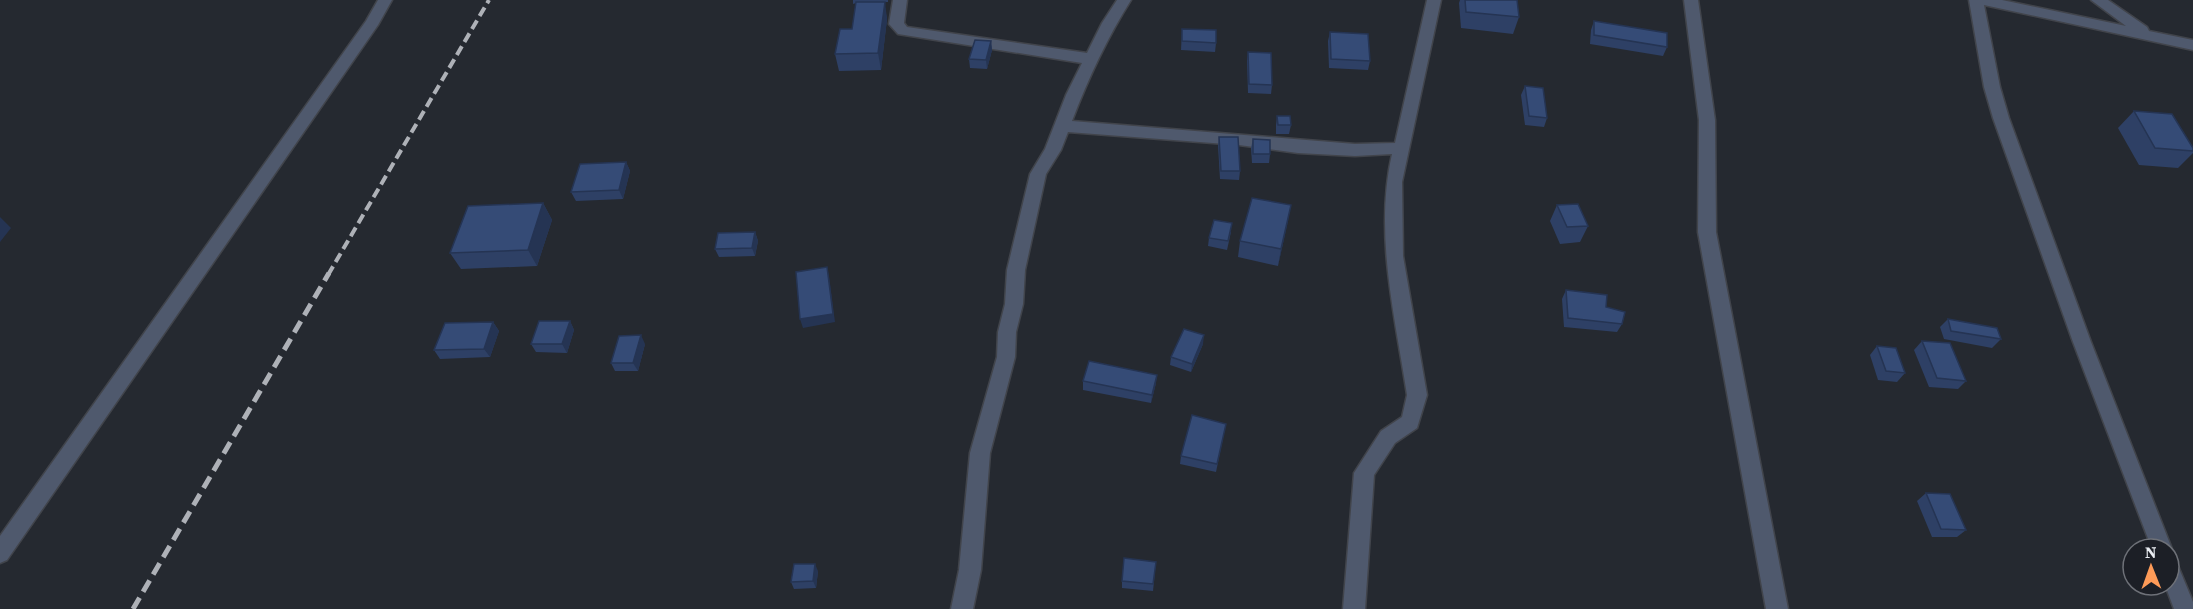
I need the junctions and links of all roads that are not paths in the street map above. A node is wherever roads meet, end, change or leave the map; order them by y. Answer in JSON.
{"nodes":[{"id":1,"x":385,"y":0,"type":"edge"},
{"id":2,"x":900,"y":0,"type":"edge"},
{"id":3,"x":1124,"y":0,"type":"edge"},
{"id":4,"x":1434,"y":0,"type":"edge"},
{"id":5,"x":1691,"y":0,"type":"edge"},
{"id":6,"x":1978,"y":0,"type":"edge"},
{"id":7,"x":2098,"y":0,"type":"edge"},
{"id":8,"x":2149,"y":34,"type":"junction"},
{"id":9,"x":2193,"y":45,"type":"edge"},
{"id":10,"x":1092,"y":59,"type":"junction"},
{"id":11,"x":1062,"y":126,"type":"junction"},
{"id":12,"x":1401,"y":148,"type":"junction"},
{"id":13,"x":2157,"y":537,"type":"edge"},
{"id":14,"x":0,"y":553,"type":"edge"},
{"id":15,"x":962,"y":609,"type":"edge"},
{"id":16,"x":1354,"y":609,"type":"edge"},
{"id":17,"x":1777,"y":609,"type":"edge"}],
"edges":[{"from":1,"to":14,"type":"street"},
{"from":2,"to":10,"type":"street"},
{"from":3,"to":10,"type":"street"},
{"from":4,"to":12,"type":"street"},
{"from":5,"to":17,"type":"street"},
{"from":6,"to":8,"type":"street"},
{"from":6,"to":13,"type":"street"},
{"from":7,"to":8,"type":"street"},
{"from":8,"to":9,"type":"street"},
{"from":10,"to":11,"type":"street"},
{"from":11,"to":12,"type":"street"},
{"from":11,"to":15,"type":"street"},
{"from":12,"to":16,"type":"street"}]}
